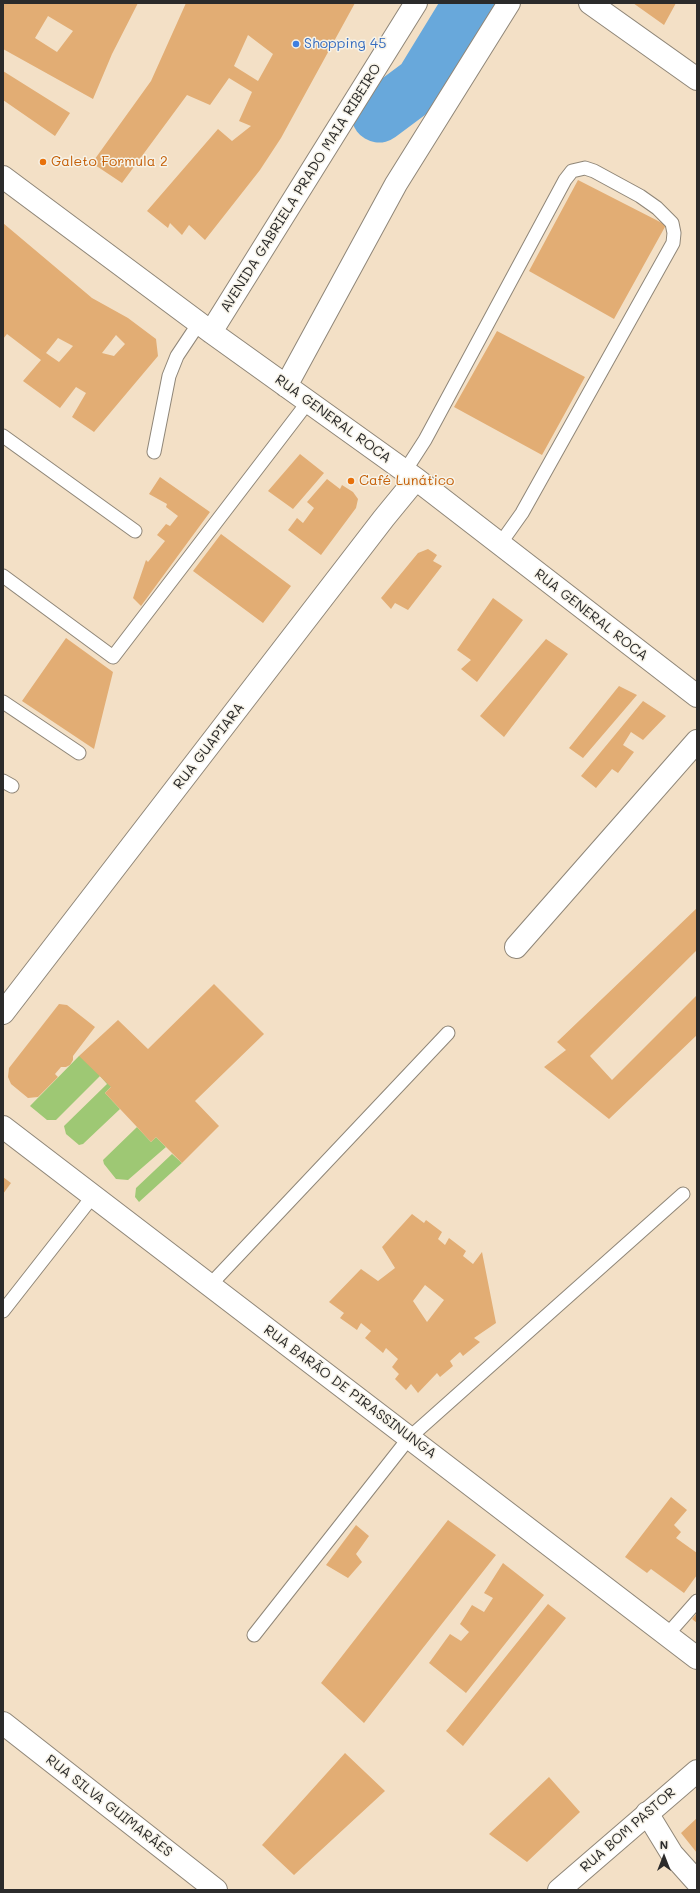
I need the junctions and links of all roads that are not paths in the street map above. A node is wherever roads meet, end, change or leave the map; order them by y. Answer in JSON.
{"nodes":[{"id":1,"x":416,"y":3,"type":"edge"},
{"id":2,"x":510,"y":3,"type":"edge"},
{"id":3,"x":590,"y":3,"type":"edge"},
{"id":4,"x":697,"y":79,"type":"edge"},
{"id":5,"x":3,"y":177,"type":"edge"},
{"id":6,"x":205,"y":328,"type":"junction"},
{"id":7,"x":286,"y":386,"type":"junction"},
{"id":8,"x":308,"y":402,"type":"junction"},
{"id":9,"x":3,"y":436,"type":"edge"},
{"id":10,"x":154,"y":452,"type":"dead end"},
{"id":11,"x":411,"y":475,"type":"junction"},
{"id":12,"x":135,"y":531,"type":"dead end"},
{"id":13,"x":500,"y":544,"type":"junction"},
{"id":14,"x":3,"y":576,"type":"edge"},
{"id":15,"x":697,"y":696,"type":"edge"},
{"id":16,"x":3,"y":702,"type":"edge"},
{"id":17,"x":697,"y":741,"type":"edge"},
{"id":18,"x":80,"y":753,"type":"dead end"},
{"id":19,"x":516,"y":947,"type":"dead end"},
{"id":20,"x":3,"y":1013,"type":"edge"},
{"id":21,"x":448,"y":1032,"type":"dead end"},
{"id":22,"x":3,"y":1127,"type":"edge"},
{"id":23,"x":683,"y":1194,"type":"dead end"},
{"id":24,"x":93,"y":1196,"type":"junction"},
{"id":25,"x":210,"y":1285,"type":"junction"},
{"id":26,"x":3,"y":1311,"type":"edge"},
{"id":27,"x":409,"y":1438,"type":"junction"},
{"id":28,"x":697,"y":1601,"type":"edge"},
{"id":29,"x":254,"y":1635,"type":"dead end"},
{"id":30,"x":667,"y":1635,"type":"junction"},
{"id":31,"x":697,"y":1658,"type":"edge"},
{"id":32,"x":3,"y":1723,"type":"edge"},
{"id":33,"x":697,"y":1770,"type":"edge"},
{"id":34,"x":646,"y":1813,"type":"junction"},
{"id":35,"x":697,"y":1882,"type":"edge"},
{"id":36,"x":216,"y":1890,"type":"edge"},
{"id":37,"x":559,"y":1890,"type":"edge"}],
"edges":[{"from":1,"to":6,"type":"street","name":"AVENIDA GABRIELA PRADO MAIA RIBEIRO"},
{"from":2,"to":7,"type":"street"},
{"from":3,"to":4,"type":"street"},
{"from":5,"to":6,"type":"street","name":"RUA GENERAL ROCA"},
{"from":6,"to":7,"type":"street","name":"RUA GENERAL ROCA"},
{"from":6,"to":10,"type":"lane"},
{"from":7,"to":8,"type":"street","name":"RUA GENERAL ROCA"},
{"from":8,"to":11,"type":"street","name":"RUA GENERAL ROCA"},
{"from":8,"to":14,"type":"lane"},
{"from":9,"to":12,"type":"lane"},
{"from":11,"to":13,"type":"street","name":"RUA GENERAL ROCA"},
{"from":11,"to":13,"type":"lane"},
{"from":11,"to":20,"type":"street","name":"RUA GUAPIARA"},
{"from":13,"to":15,"type":"street","name":"RUA GENERAL ROCA"},
{"from":16,"to":18,"type":"lane"},
{"from":17,"to":19,"type":"street"},
{"from":21,"to":25,"type":"lane"},
{"from":22,"to":24,"type":"street","name":"RUA BARÃO DE PIRASSINUNGA"},
{"from":23,"to":27,"type":"lane"},
{"from":24,"to":25,"type":"street","name":"RUA BARÃO DE PIRASSINUNGA"},
{"from":24,"to":26,"type":"lane"},
{"from":25,"to":27,"type":"street","name":"RUA BARÃO DE PIRASSINUNGA"},
{"from":27,"to":29,"type":"lane"},
{"from":27,"to":30,"type":"street","name":"RUA BARÃO DE PIRASSINUNGA"},
{"from":28,"to":30,"type":"lane"},
{"from":30,"to":31,"type":"street","name":"RUA BARÃO DE PIRASSINUNGA"},
{"from":32,"to":36,"type":"street","name":"RUA SILVA GUIMARÃES"},
{"from":33,"to":34,"type":"street","name":"RUA BOM PASTOR"},
{"from":34,"to":35,"type":"street"},
{"from":34,"to":37,"type":"street","name":"RUA BOM PASTOR"}]}
